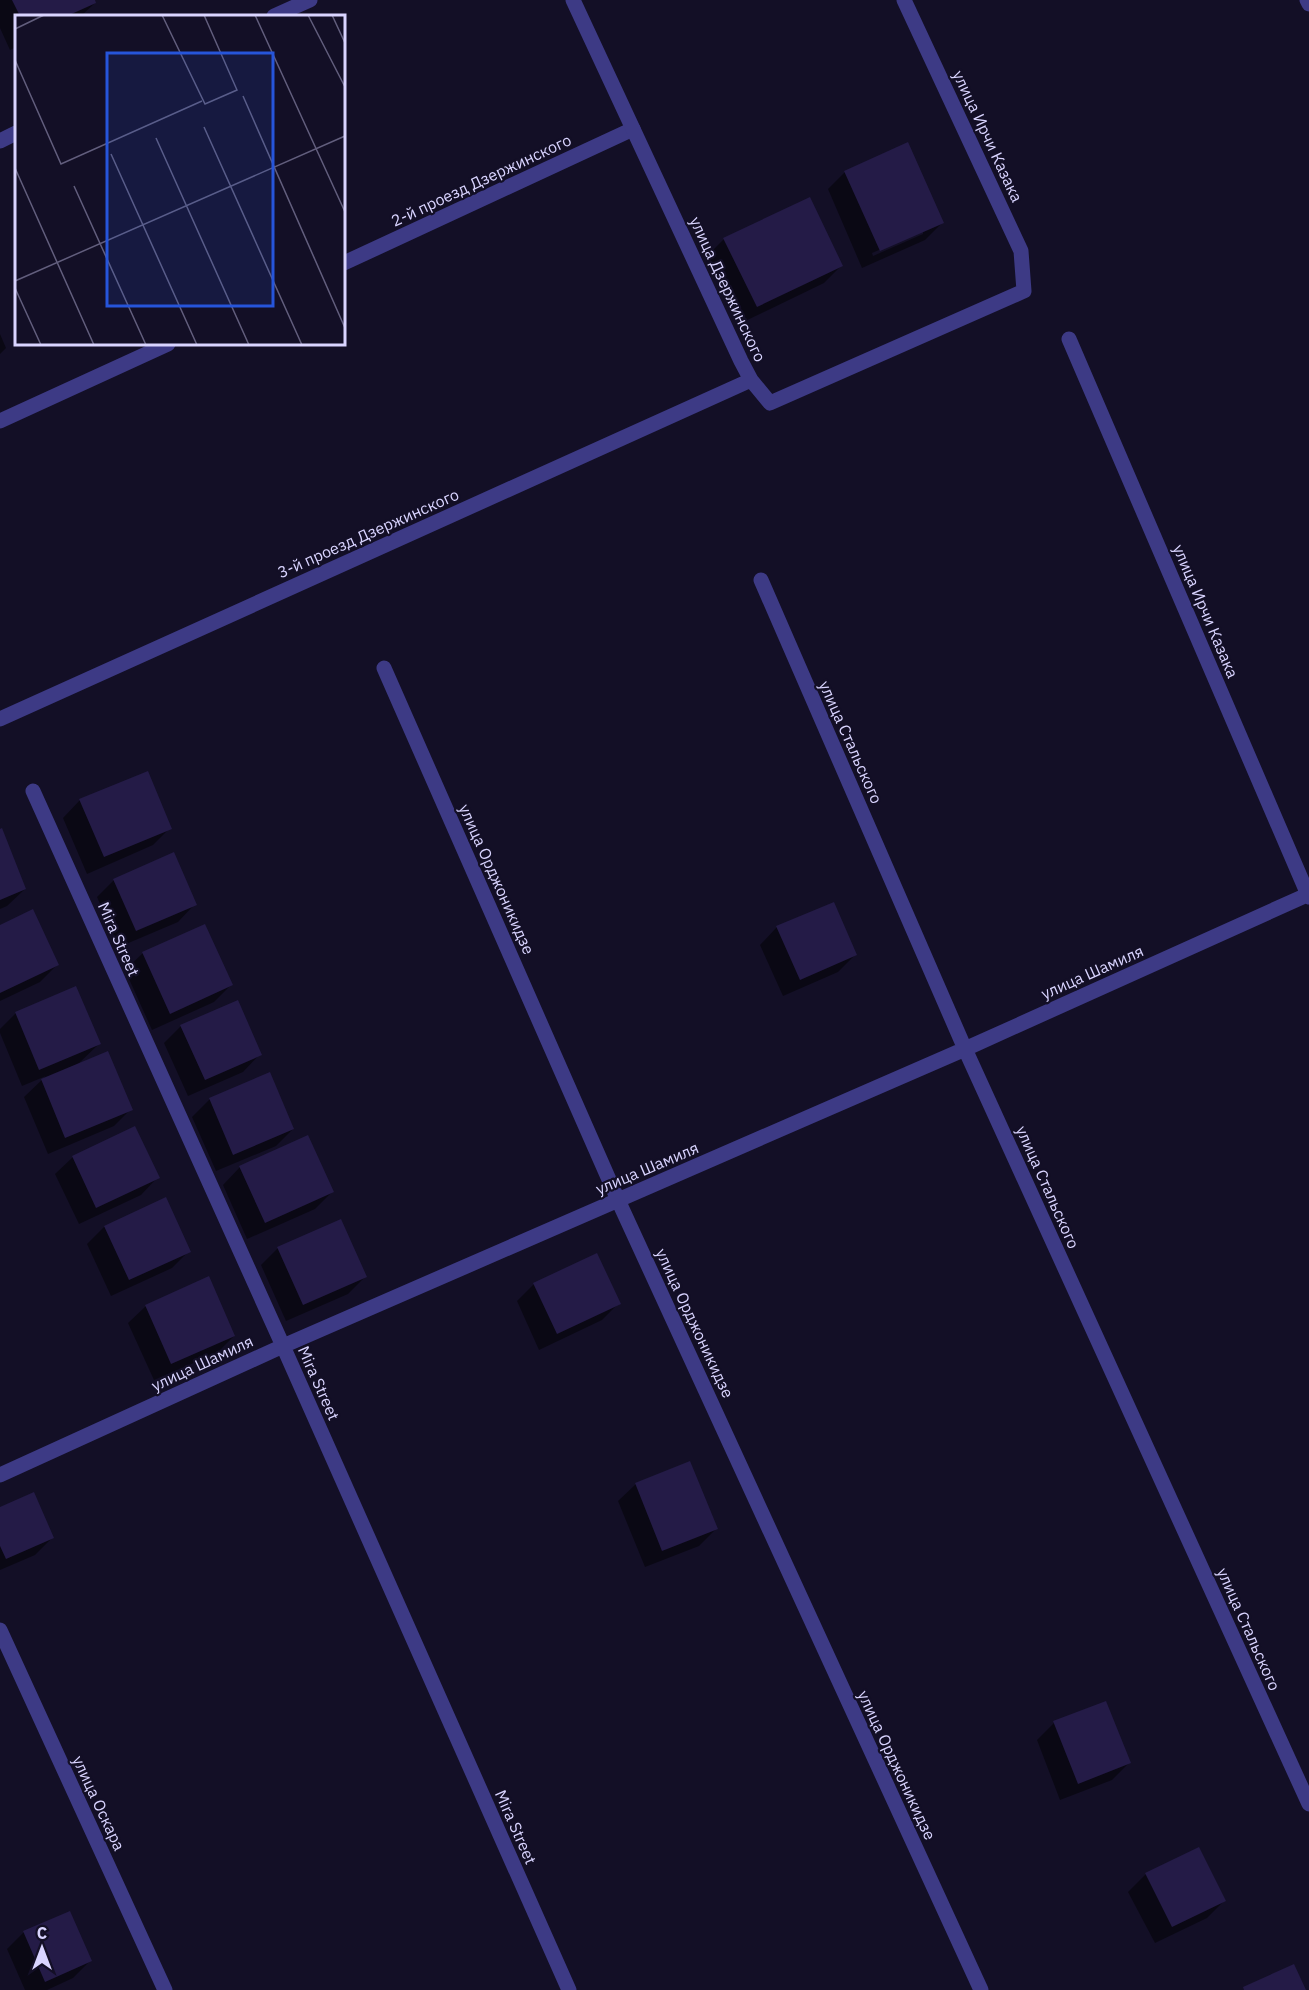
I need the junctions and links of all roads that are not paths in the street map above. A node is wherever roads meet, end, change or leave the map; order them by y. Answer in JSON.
{"nodes":[{"id":1,"x":310,"y":0,"type":"edge"},
{"id":2,"x":573,"y":0,"type":"edge"},
{"id":3,"x":904,"y":0,"type":"edge"},
{"id":4,"x":1307,"y":0,"type":"edge"},
{"id":5,"x":1309,"y":4,"type":"edge"},
{"id":6,"x":276,"y":15,"type":"edge"},
{"id":7,"x":633,"y":129,"type":"junction"},
{"id":8,"x":15,"y":134,"type":"edge"},
{"id":9,"x":0,"y":141,"type":"edge"},
{"id":10,"x":345,"y":263,"type":"edge"},
{"id":11,"x":1024,"y":291,"type":"joint"},
{"id":12,"x":1069,"y":339,"type":"dead end"},
{"id":13,"x":166,"y":345,"type":"edge"},
{"id":14,"x":751,"y":380,"type":"junction"},
{"id":15,"x":0,"y":421,"type":"edge"},
{"id":16,"x":761,"y":580,"type":"dead end"},
{"id":17,"x":384,"y":668,"type":"dead end"},
{"id":18,"x":0,"y":718,"type":"edge"},
{"id":19,"x":33,"y":791,"type":"dead end"},
{"id":20,"x":1309,"y":895,"type":"edge"},
{"id":21,"x":965,"y":1049,"type":"junction"},
{"id":22,"x":618,"y":1200,"type":"junction"},
{"id":23,"x":283,"y":1346,"type":"junction"},
{"id":24,"x":0,"y":1475,"type":"edge"},
{"id":25,"x":0,"y":1630,"type":"edge"},
{"id":26,"x":1309,"y":1804,"type":"edge"},
{"id":27,"x":165,"y":1990,"type":"edge"},
{"id":28,"x":569,"y":1990,"type":"edge"},
{"id":29,"x":981,"y":1990,"type":"edge"}],
"edges":[{"from":1,"to":6,"type":"street"},
{"from":2,"to":7,"type":"street","name":"улица Дзержинского"},
{"from":3,"to":11,"type":"street","name":"улица Ирчи Казака"},
{"from":4,"to":5,"type":"street"},
{"from":7,"to":10,"type":"street","name":"2-й проезд Дзержинского"},
{"from":7,"to":14,"type":"street","name":"улица Дзержинского"},
{"from":8,"to":9,"type":"street"},
{"from":11,"to":14,"type":"street","name":"улица Дзержинского"},
{"from":12,"to":20,"type":"street","name":"улица Ирчи Казака"},
{"from":13,"to":15,"type":"street"},
{"from":14,"to":18,"type":"street","name":"3-й проезд Дзержинского"},
{"from":16,"to":21,"type":"street","name":"улица Стальского"},
{"from":17,"to":22,"type":"street","name":"улица Орджоникидзе"},
{"from":19,"to":23,"type":"street","name":"Mira Street"},
{"from":20,"to":21,"type":"street","name":"улица Шамиля"},
{"from":21,"to":22,"type":"street","name":"улица Шамиля"},
{"from":21,"to":26,"type":"street","name":"улица Стальского"},
{"from":22,"to":23,"type":"street","name":"улица Шамиля"},
{"from":22,"to":29,"type":"street","name":"улица Орджоникидзе"},
{"from":23,"to":24,"type":"street","name":"улица Шамиля"},
{"from":23,"to":28,"type":"street","name":"Mira Street"},
{"from":25,"to":27,"type":"street","name":"улица Оскара"}]}
